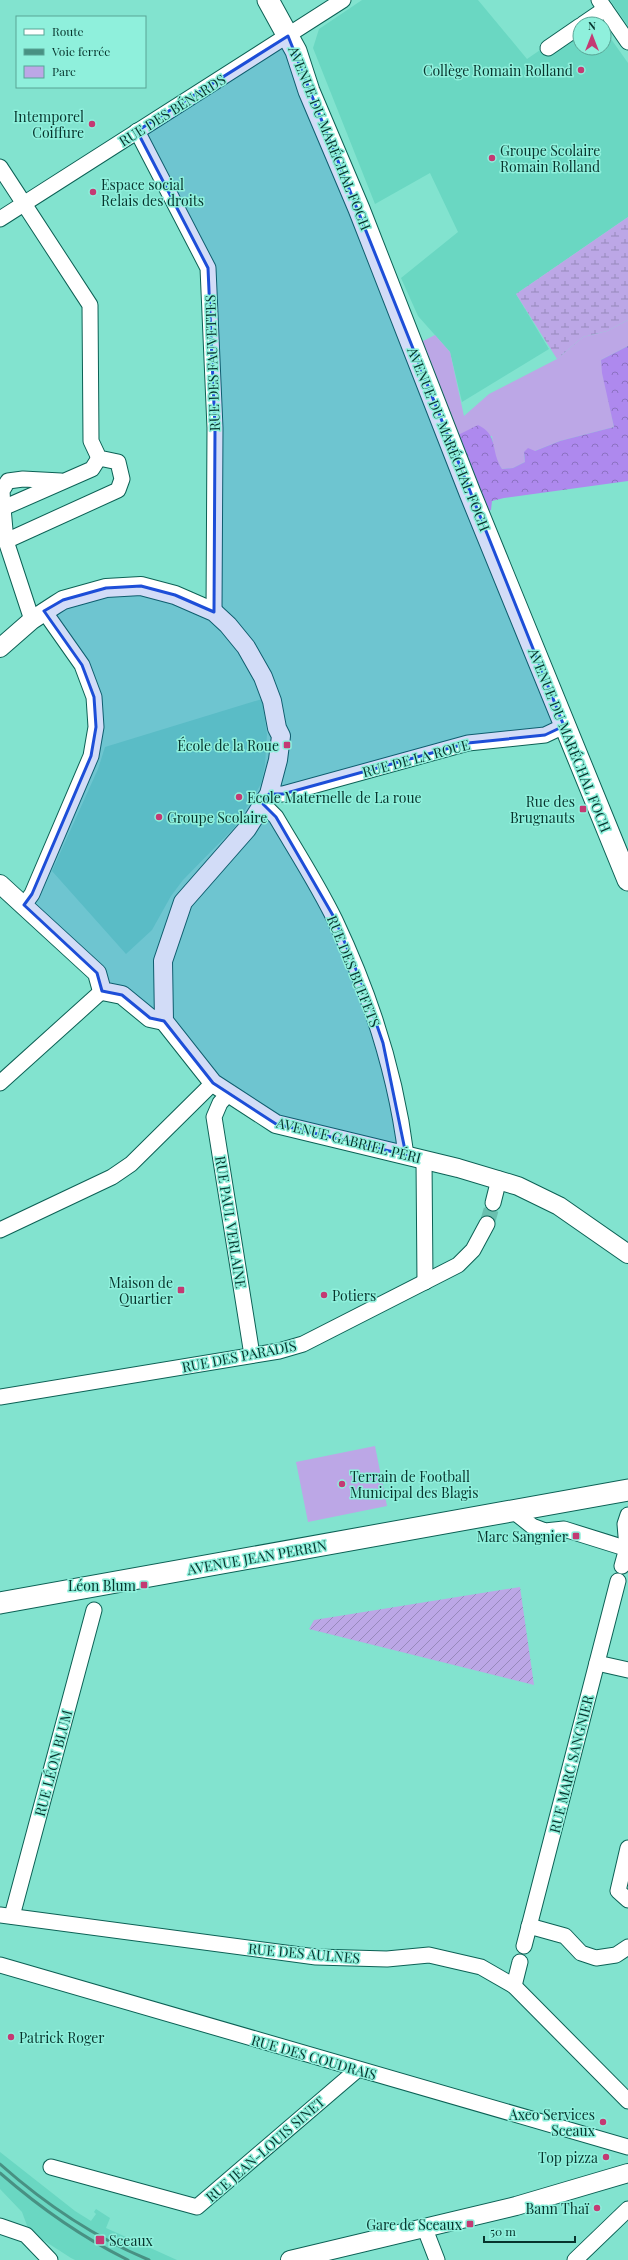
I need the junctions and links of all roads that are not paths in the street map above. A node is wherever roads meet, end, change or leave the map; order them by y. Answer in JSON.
{"nodes":[{"id":1,"x":269,"y":0,"type":"edge"},
{"id":2,"x":343,"y":0,"type":"edge"},
{"id":3,"x":602,"y":4,"type":"edge"},
{"id":4,"x":591,"y":16,"type":"edge"},
{"id":5,"x":572,"y":32,"type":"edge"},
{"id":6,"x":288,"y":36,"type":"junction"},
{"id":7,"x":628,"y":42,"type":"edge"},
{"id":8,"x":548,"y":48,"type":"dead end"},
{"id":9,"x":137,"y":131,"type":"junction"},
{"id":10,"x":0,"y":167,"type":"edge"},
{"id":11,"x":25,"y":205,"type":"junction"},
{"id":12,"x":0,"y":220,"type":"edge"},
{"id":13,"x":99,"y":458,"type":"junction"},
{"id":14,"x":64,"y":481,"type":"junction"},
{"id":15,"x":3,"y":508,"type":"junction"},
{"id":16,"x":6,"y":540,"type":"junction"},
{"id":17,"x":214,"y":612,"type":"junction"},
{"id":18,"x":38,"y":615,"type":"junction"},
{"id":19,"x":0,"y":648,"type":"edge"},
{"id":20,"x":564,"y":726,"type":"junction"},
{"id":21,"x":266,"y":799,"type":"junction"},
{"id":22,"x":628,"y":880,"type":"edge"},
{"id":23,"x":0,"y":884,"type":"edge"},
{"id":24,"x":24,"y":905,"type":"junction"},
{"id":25,"x":102,"y":991,"type":"junction"},
{"id":26,"x":164,"y":1021,"type":"junction"},
{"id":27,"x":0,"y":1083,"type":"edge"},
{"id":28,"x":213,"y":1083,"type":"junction"},
{"id":29,"x":229,"y":1093,"type":"junction"},
{"id":30,"x":406,"y":1155,"type":"junction"},
{"id":31,"x":424,"y":1160,"type":"junction"},
{"id":32,"x":499,"y":1179,"type":"junction"},
{"id":33,"x":493,"y":1203,"type":"tunnel mouth"},
{"id":34,"x":487,"y":1224,"type":"tunnel mouth"},
{"id":35,"x":0,"y":1230,"type":"edge"},
{"id":36,"x":628,"y":1254,"type":"edge"},
{"id":37,"x":425,"y":1282,"type":"junction"},
{"id":38,"x":252,"y":1355,"type":"junction"},
{"id":39,"x":0,"y":1398,"type":"edge"},
{"id":40,"x":628,"y":1490,"type":"edge"},
{"id":41,"x":513,"y":1511,"type":"junction"},
{"id":42,"x":628,"y":1515,"type":"edge"},
{"id":43,"x":627,"y":1549,"type":"edge"},
{"id":44,"x":622,"y":1566,"type":"dead end"},
{"id":45,"x":618,"y":1581,"type":"dead end"},
{"id":46,"x":0,"y":1603,"type":"edge"},
{"id":47,"x":94,"y":1610,"type":"dead end"},
{"id":48,"x":597,"y":1663,"type":"junction"},
{"id":49,"x":628,"y":1670,"type":"edge"},
{"id":50,"x":628,"y":1848,"type":"edge"},
{"id":51,"x":628,"y":1900,"type":"edge"},
{"id":52,"x":6,"y":1915,"type":"edge"},
{"id":53,"x":529,"y":1926,"type":"junction"},
{"id":54,"x":524,"y":1946,"type":"dead end"},
{"id":55,"x":628,"y":1947,"type":"edge"},
{"id":56,"x":520,"y":1962,"type":"dead end"},
{"id":57,"x":0,"y":1965,"type":"edge"},
{"id":58,"x":514,"y":1986,"type":"junction"},
{"id":59,"x":358,"y":2070,"type":"junction"},
{"id":60,"x":628,"y":2101,"type":"edge"},
{"id":61,"x":628,"y":2147,"type":"edge"},
{"id":62,"x":51,"y":2167,"type":"dead end"},
{"id":63,"x":628,"y":2173,"type":"edge"},
{"id":64,"x":628,"y":2184,"type":"edge"},
{"id":65,"x":536,"y":2201,"type":"junction"},
{"id":66,"x":628,"y":2209,"type":"edge"},
{"id":67,"x":0,"y":2226,"type":"edge"},
{"id":68,"x":425,"y":2229,"type":"junction"},
{"id":69,"x":435,"y":2256,"type":"edge"},
{"id":70,"x":50,"y":2260,"type":"edge"},
{"id":71,"x":57,"y":2260,"type":"edge"},
{"id":72,"x":290,"y":2260,"type":"edge"},
{"id":73,"x":575,"y":2260,"type":"edge"}],
"edges":[{"from":1,"to":6,"type":"main road","name":"AVENUE DU MARÉCHAL FOCH"},
{"from":2,"to":6,"type":"street","name":"RUE DES BÉNARDS"},
{"from":3,"to":4,"type":"street"},
{"from":3,"to":7,"type":"street"},
{"from":5,"to":8,"type":"street"},
{"from":6,"to":9,"type":"street","name":"RUE DES BÉNARDS"},
{"from":6,"to":20,"type":"main road","name":"AVENUE DU MARÉCHAL FOCH"},
{"from":9,"to":11,"type":"street","name":"RUE DES BÉNARDS"},
{"from":9,"to":17,"type":"street","name":"RUE DES FAUVETTES"},
{"from":10,"to":11,"type":"street"},
{"from":11,"to":12,"type":"street","name":"RUE DES BÉNARDS"},
{"from":11,"to":13,"type":"street"},
{"from":13,"to":14,"type":"street"},
{"from":13,"to":16,"type":"street"},
{"from":14,"to":15,"type":"street"},
{"from":14,"to":15,"type":"street"},
{"from":15,"to":16,"type":"street"},
{"from":16,"to":18,"type":"street"},
{"from":17,"to":18,"type":"street"},
{"from":17,"to":21,"type":"street"},
{"from":18,"to":19,"type":"street"},
{"from":18,"to":24,"type":"street"},
{"from":20,"to":21,"type":"street","name":"RUE DE LA ROUE"},
{"from":20,"to":22,"type":"main road","name":"AVENUE DU MARÉCHAL FOCH"},
{"from":21,"to":26,"type":"street"},
{"from":21,"to":30,"type":"street","name":"RUE DES BUFFETS"},
{"from":23,"to":24,"type":"street"},
{"from":24,"to":25,"type":"street"},
{"from":25,"to":26,"type":"street"},
{"from":25,"to":27,"type":"street"},
{"from":26,"to":28,"type":"street","name":"AVENUE GABRIEL PÉRI"},
{"from":28,"to":29,"type":"street","name":"AVENUE GABRIEL PÉRI"},
{"from":28,"to":35,"type":"street"},
{"from":29,"to":30,"type":"street","name":"AVENUE GABRIEL PÉRI"},
{"from":29,"to":38,"type":"street","name":"RUE PAUL VERLAINE"},
{"from":30,"to":31,"type":"street","name":"AVENUE GABRIEL PÉRI"},
{"from":31,"to":32,"type":"street","name":"AVENUE GABRIEL PÉRI"},
{"from":31,"to":37,"type":"street"},
{"from":32,"to":33,"type":"street"},
{"from":32,"to":36,"type":"street","name":"AVENUE GABRIEL PÉRI"},
{"from":34,"to":37,"type":"street","name":"RUE DES PARADIS"},
{"from":37,"to":38,"type":"street","name":"RUE DES PARADIS"},
{"from":38,"to":39,"type":"street","name":"RUE DES PARADIS"},
{"from":40,"to":41,"type":"main road","name":"AVENUE JEAN PERRIN"},
{"from":41,"to":43,"type":"street"},
{"from":41,"to":46,"type":"main road","name":"AVENUE JEAN PERRIN"},
{"from":42,"to":43,"type":"street"},
{"from":43,"to":44,"type":"street"},
{"from":45,"to":48,"type":"street","name":"RUE MARC SANGNIER"},
{"from":47,"to":52,"type":"street","name":"RUE LÉON BLUM"},
{"from":48,"to":49,"type":"street"},
{"from":48,"to":53,"type":"street","name":"RUE MARC SANGNIER"},
{"from":50,"to":51,"type":"street"},
{"from":52,"to":58,"type":"street","name":"RUE DES AULNES"},
{"from":53,"to":54,"type":"street","name":"RUE MARC SANGNIER"},
{"from":53,"to":55,"type":"street"},
{"from":56,"to":58,"type":"street"},
{"from":57,"to":59,"type":"street","name":"RUE DES COUDRAIS"},
{"from":58,"to":60,"type":"street","name":"RUE DES AULNES"},
{"from":59,"to":61,"type":"street","name":"RUE DES COUDRAIS"},
{"from":59,"to":62,"type":"street","name":"RUE JEAN-LOUIS SINET"},
{"from":63,"to":65,"type":"street"},
{"from":64,"to":65,"type":"street"},
{"from":65,"to":68,"type":"street"},
{"from":66,"to":73,"type":"street"},
{"from":67,"to":70,"type":"street"},
{"from":68,"to":69,"type":"street"},
{"from":68,"to":72,"type":"street"},
{"from":70,"to":71,"type":"street"}]}
